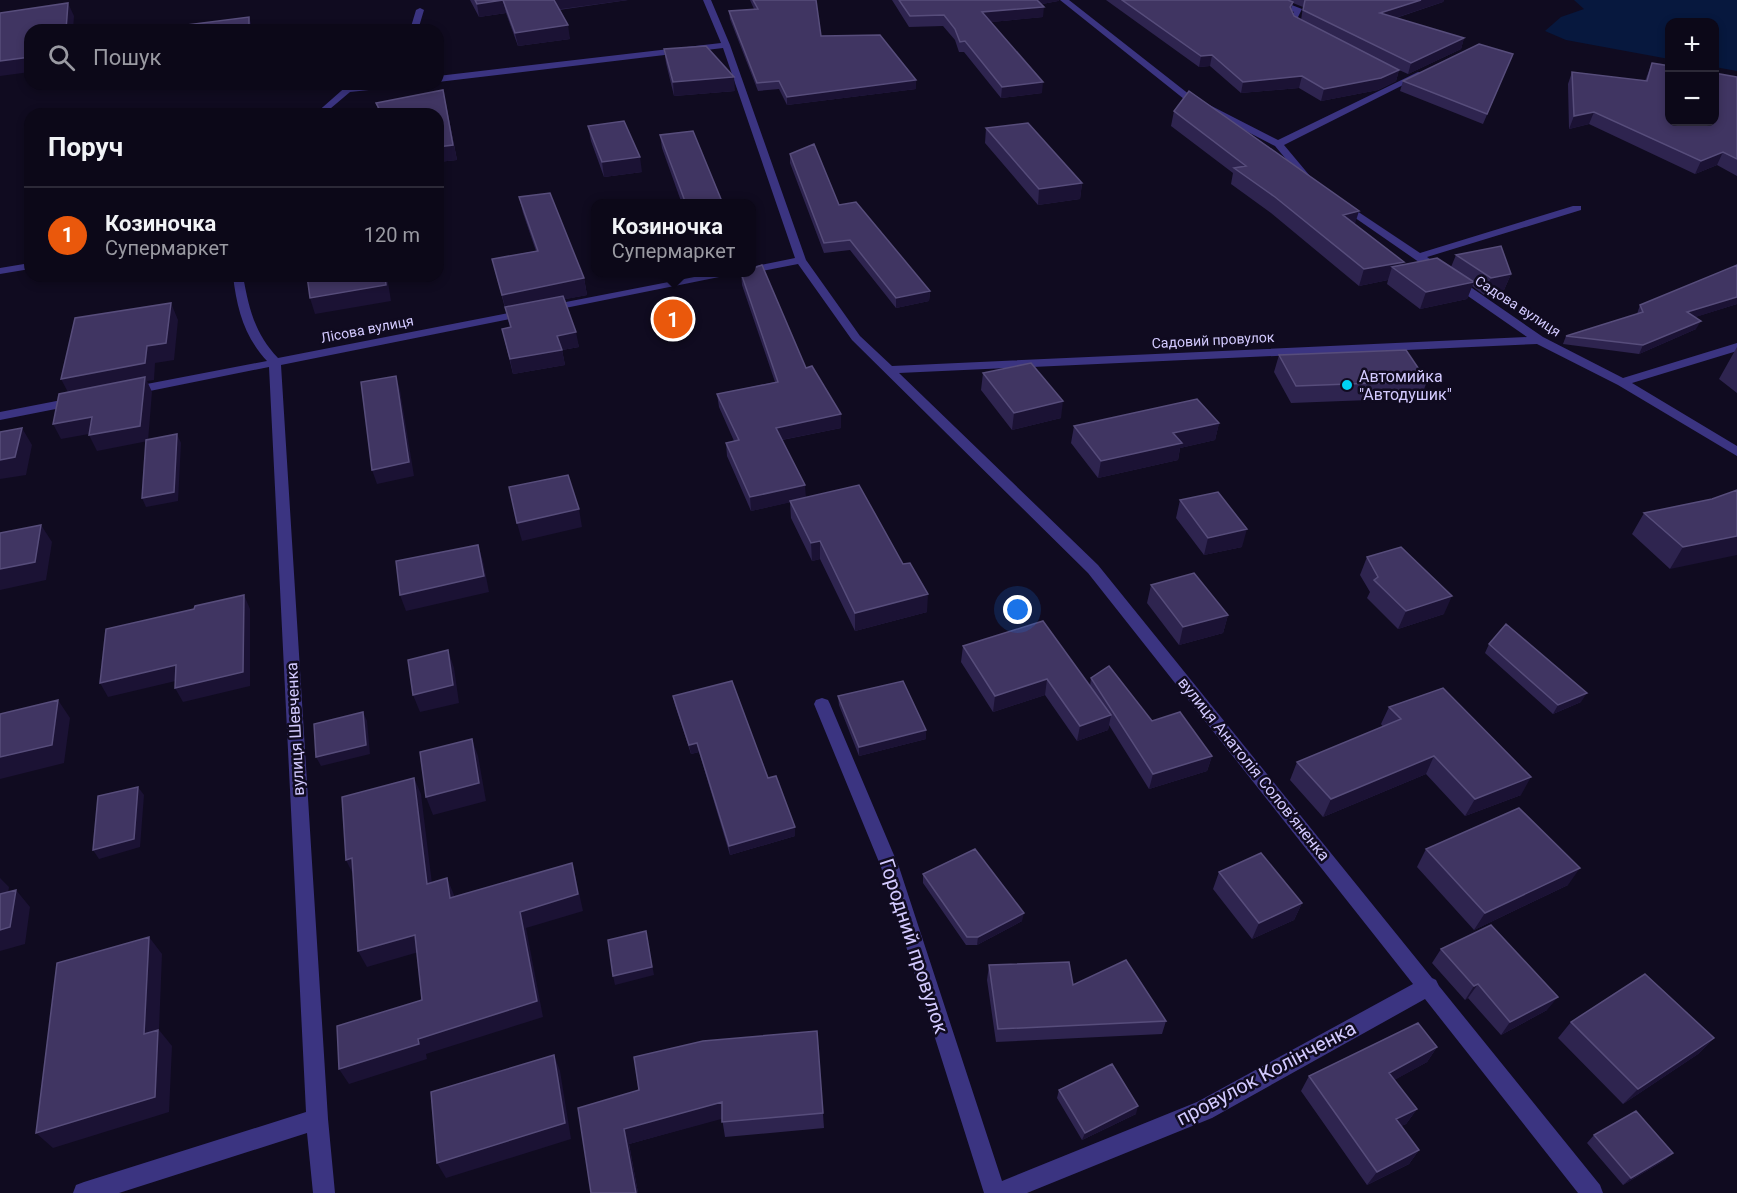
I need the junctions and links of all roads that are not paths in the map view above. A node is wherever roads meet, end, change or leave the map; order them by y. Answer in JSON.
{"nodes":[{"id":1,"x":707,"y":0,"type":"edge"},
{"id":2,"x":1064,"y":0,"type":"edge"},
{"id":3,"x":1272,"y":0,"type":"edge"},
{"id":4,"x":420,"y":10,"type":"dead end"},
{"id":5,"x":416,"y":24,"type":"edge"},
{"id":6,"x":1316,"y":34,"type":"edge"},
{"id":7,"x":726,"y":45,"type":"junction"},
{"id":8,"x":1428,"y":70,"type":"edge"},
{"id":9,"x":1397,"y":75,"type":"edge"},
{"id":10,"x":444,"y":78,"type":"edge"},
{"id":11,"x":1407,"y":80,"type":"junction"},
{"id":12,"x":347,"y":90,"type":"edge"},
{"id":13,"x":326,"y":108,"type":"edge"},
{"id":14,"x":1278,"y":144,"type":"junction"},
{"id":15,"x":1576,"y":208,"type":"dead end"},
{"id":16,"x":1417,"y":257,"type":"junction"},
{"id":17,"x":801,"y":260,"type":"junction"},
{"id":18,"x":24,"y":267,"type":"edge"},
{"id":19,"x":756,"y":269,"type":"edge"},
{"id":20,"x":0,"y":271,"type":"edge"},
{"id":21,"x":718,"y":277,"type":"edge"},
{"id":22,"x":239,"y":282,"type":"edge"},
{"id":23,"x":1539,"y":340,"type":"junction"},
{"id":24,"x":1737,"y":347,"type":"edge"},
{"id":25,"x":275,"y":362,"type":"junction"},
{"id":26,"x":888,"y":370,"type":"junction"},
{"id":27,"x":1622,"y":382,"type":"junction"},
{"id":28,"x":114,"y":394,"type":"edge"},
{"id":29,"x":92,"y":398,"type":"edge"},
{"id":30,"x":0,"y":416,"type":"edge"},
{"id":31,"x":1737,"y":452,"type":"edge"},
{"id":32,"x":822,"y":704,"type":"dead end"},
{"id":33,"x":1429,"y":986,"type":"junction"},
{"id":34,"x":317,"y":1119,"type":"junction"},
{"id":35,"x":84,"y":1193,"type":"edge"},
{"id":36,"x":324,"y":1193,"type":"edge"},
{"id":37,"x":995,"y":1193,"type":"edge"},
{"id":38,"x":999,"y":1193,"type":"edge"},
{"id":39,"x":1592,"y":1193,"type":"edge"}],
"edges":[{"from":1,"to":7,"type":"street","name":"вулиця Анатолія Соловʼяненка"},
{"from":2,"to":14,"type":"street","name":"Садова вулиця"},
{"from":3,"to":6,"type":"street"},
{"from":4,"to":5,"type":"street"},
{"from":7,"to":10,"type":"street"},
{"from":7,"to":17,"type":"street","name":"вулиця Анатолія Соловʼяненка"},
{"from":8,"to":11,"type":"street"},
{"from":9,"to":11,"type":"street"},
{"from":11,"to":14,"type":"street"},
{"from":12,"to":13,"type":"street"},
{"from":14,"to":16,"type":"street","name":"Садова вулиця"},
{"from":15,"to":16,"type":"street"},
{"from":16,"to":23,"type":"street","name":"Садова вулиця"},
{"from":17,"to":19,"type":"street"},
{"from":17,"to":26,"type":"street","name":"вулиця Анатолія Соловʼяненка"},
{"from":18,"to":20,"type":"street"},
{"from":21,"to":25,"type":"street","name":"Лісова вулиця"},
{"from":22,"to":25,"type":"street"},
{"from":23,"to":26,"type":"street","name":"Садовий провулок"},
{"from":23,"to":27,"type":"street","name":"Садова вулиця"},
{"from":24,"to":27,"type":"street"},
{"from":25,"to":28,"type":"street","name":"Лісова вулиця"},
{"from":25,"to":34,"type":"street","name":"вулиця Шевченка"},
{"from":26,"to":33,"type":"street","name":"вулиця Анатолія Соловʼяненка"},
{"from":27,"to":31,"type":"street","name":"Садова вулиця"},
{"from":29,"to":30,"type":"street"},
{"from":32,"to":37,"type":"street","name":"Городний провулок"},
{"from":33,"to":38,"type":"street","name":"провулок Колінченка"},
{"from":33,"to":39,"type":"street","name":"вулиця Анатолія Соловʼяненка"},
{"from":34,"to":35,"type":"street"},
{"from":34,"to":36,"type":"street","name":"вулиця Шевченка"}]}
